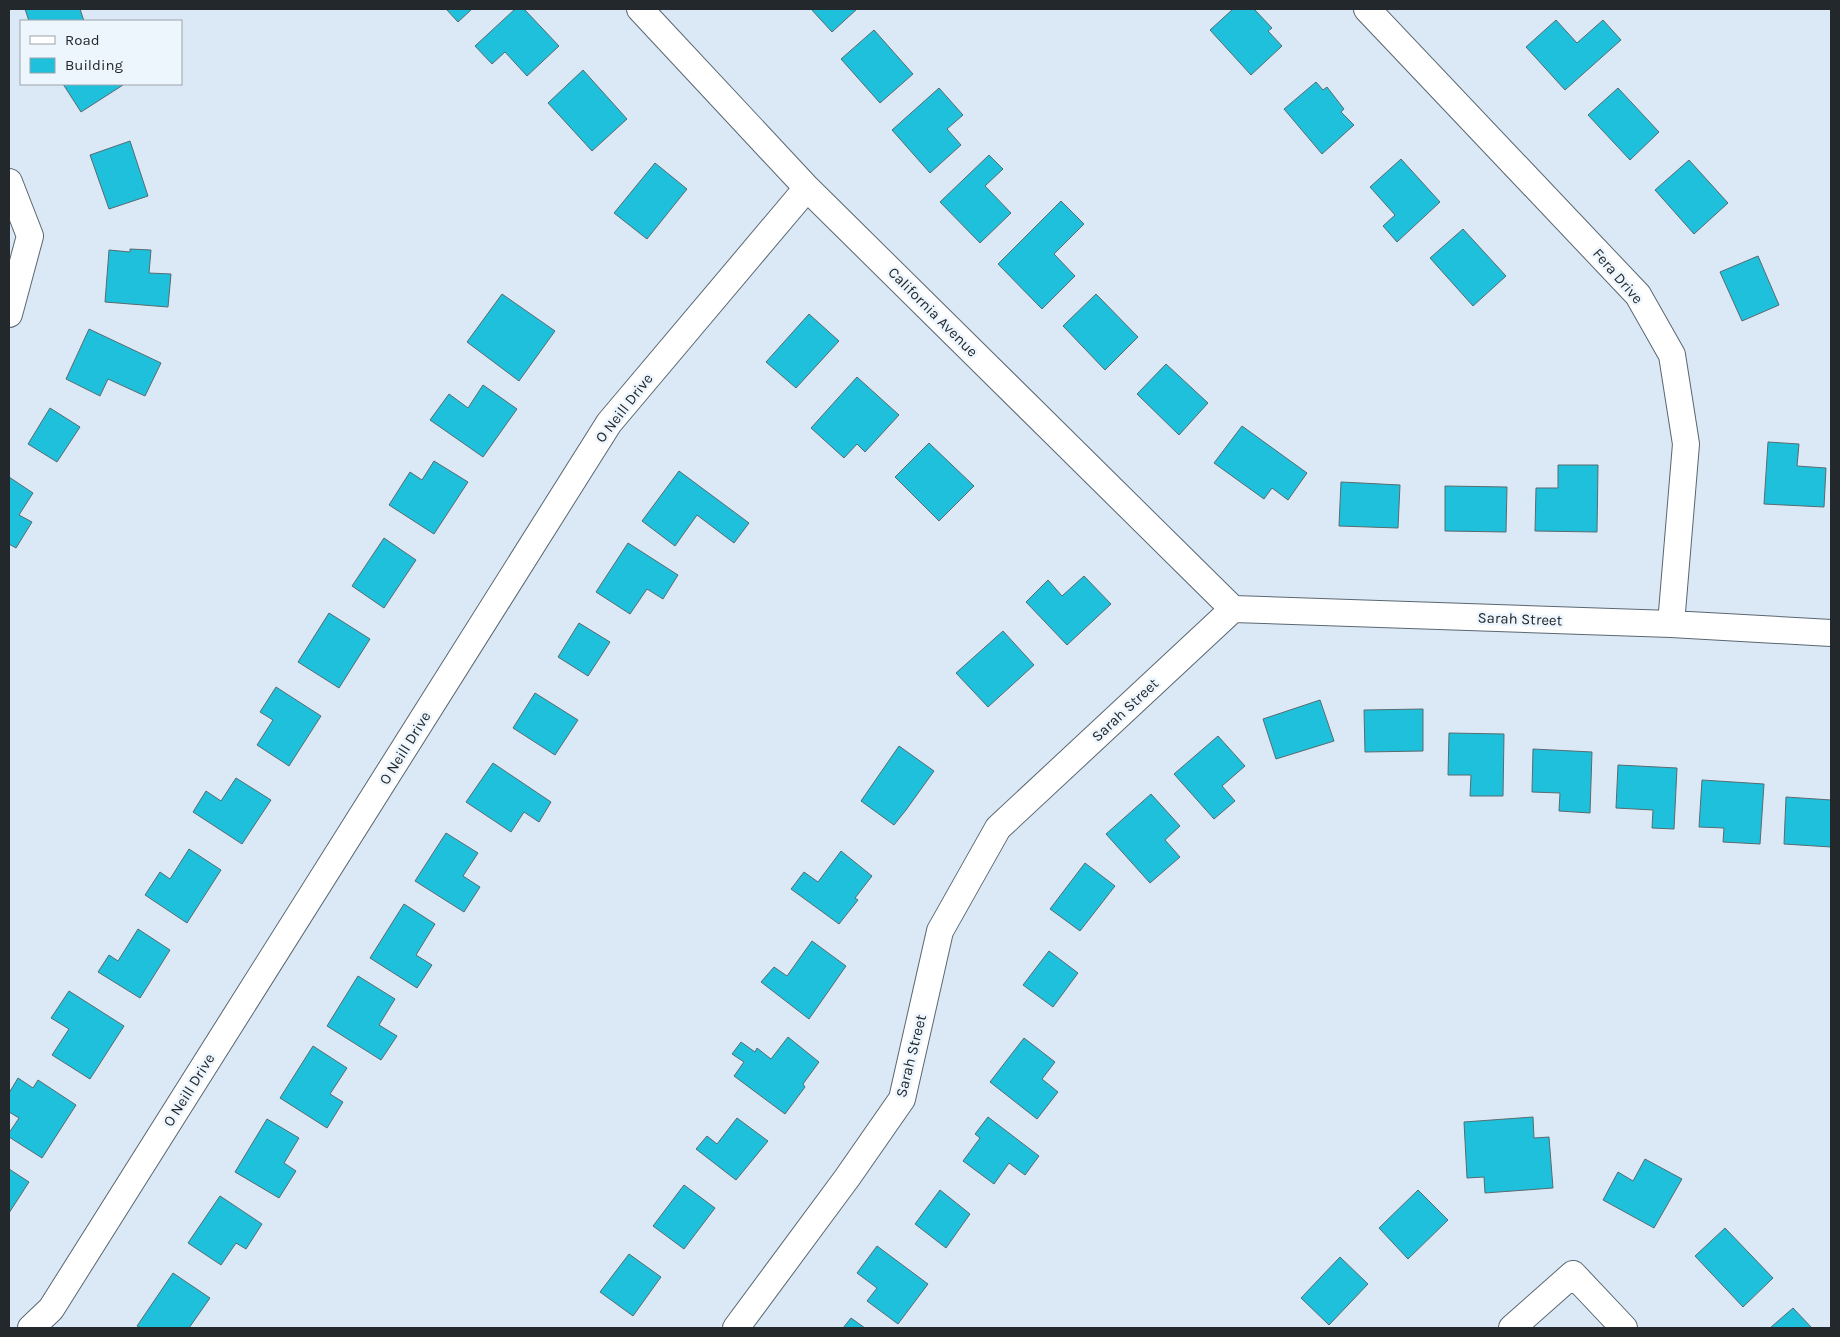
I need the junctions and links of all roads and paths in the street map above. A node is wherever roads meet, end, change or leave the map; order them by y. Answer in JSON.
{"nodes":[{"id":1,"x":640,"y":9,"type":"edge"},
{"id":2,"x":1367,"y":9,"type":"edge"},
{"id":3,"x":9,"y":182,"type":"edge"},
{"id":4,"x":807,"y":188,"type":"junction"},
{"id":5,"x":9,"y":314,"type":"edge"},
{"id":6,"x":1233,"y":609,"type":"junction"},
{"id":7,"x":1671,"y":624,"type":"junction"},
{"id":8,"x":1831,"y":632,"type":"edge"},
{"id":9,"x":31,"y":1328,"type":"edge"},
{"id":10,"x":736,"y":1328,"type":"edge"},
{"id":11,"x":1512,"y":1328,"type":"edge"},
{"id":12,"x":1624,"y":1328,"type":"edge"}],
"edges":[{"from":1,"to":4,"type":"street","name":"California Avenue"},
{"from":2,"to":7,"type":"street","name":"Fera Drive"},
{"from":3,"to":5,"type":"street"},
{"from":4,"to":6,"type":"street","name":"California Avenue"},
{"from":4,"to":9,"type":"street","name":"O Neill Drive"},
{"from":6,"to":7,"type":"street","name":"Sarah Street"},
{"from":6,"to":10,"type":"street","name":"Sarah Street"},
{"from":7,"to":8,"type":"street","name":"Sarah Street"},
{"from":11,"to":12,"type":"street"}]}
